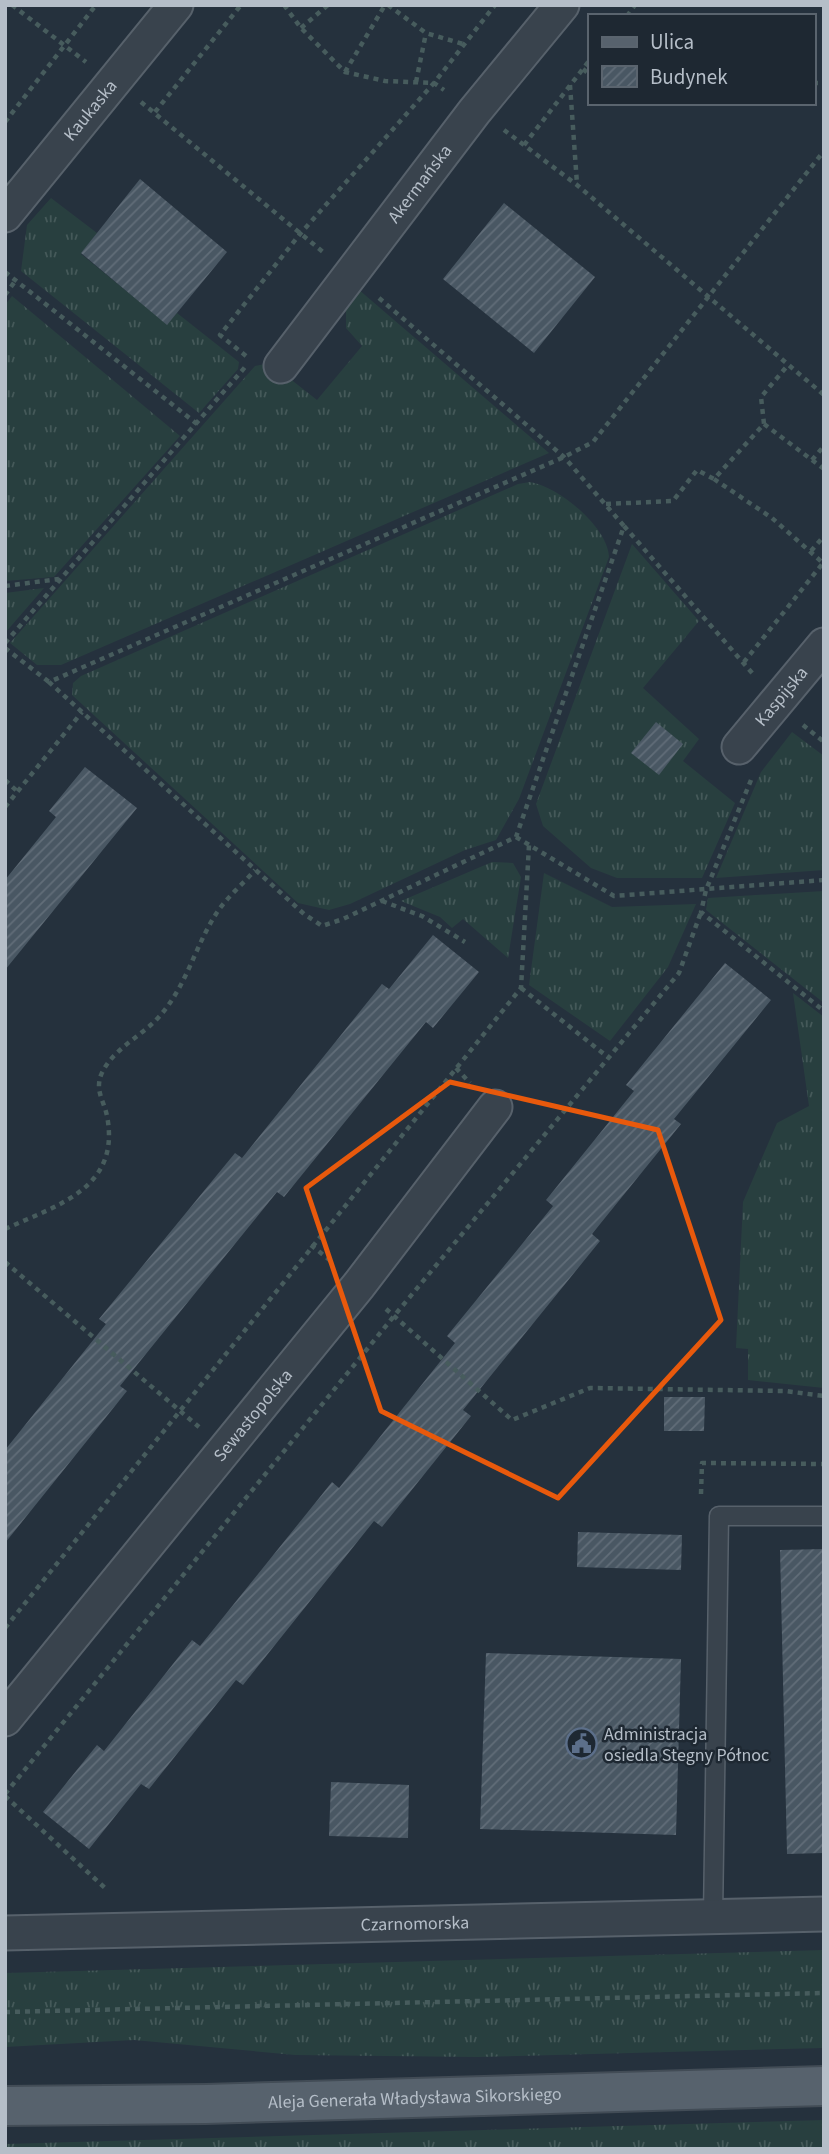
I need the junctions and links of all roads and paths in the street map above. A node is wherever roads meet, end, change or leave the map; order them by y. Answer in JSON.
{"nodes":[{"id":1,"x":12,"y":5,"type":"edge"},
{"id":2,"x":96,"y":5,"type":"edge"},
{"id":3,"x":176,"y":5,"type":"edge"},
{"id":4,"x":241,"y":5,"type":"edge"},
{"id":5,"x":284,"y":5,"type":"edge"},
{"id":6,"x":328,"y":5,"type":"edge"},
{"id":7,"x":387,"y":5,"type":"edge"},
{"id":8,"x":495,"y":5,"type":"edge"},
{"id":9,"x":562,"y":5,"type":"edge"},
{"id":10,"x":301,"y":28,"type":"junction"},
{"id":11,"x":426,"y":33,"type":"junction"},
{"id":12,"x":463,"y":44,"type":"junction"},
{"id":13,"x":65,"y":47,"type":"junction"},
{"id":14,"x":588,"y":62,"type":"edge"},
{"id":15,"x":583,"y":69,"type":"junction"},
{"id":16,"x":345,"y":72,"type":"junction"},
{"id":17,"x":588,"y":73,"type":"edge"},
{"id":18,"x":416,"y":82,"type":"junction"},
{"id":19,"x":433,"y":83,"type":"junction"},
{"id":20,"x":570,"y":84,"type":"junction"},
{"id":21,"x":5,"y":122,"type":"edge"},
{"id":22,"x":493,"y":122,"type":"dead end"},
{"id":23,"x":524,"y":145,"type":"junction"},
{"id":24,"x":824,"y":152,"type":"edge"},
{"id":25,"x":577,"y":185,"type":"junction"},
{"id":26,"x":5,"y":215,"type":"edge"},
{"id":27,"x":300,"y":234,"type":"junction"},
{"id":28,"x":5,"y":272,"type":"edge"},
{"id":29,"x":16,"y":281,"type":"junction"},
{"id":30,"x":369,"y":290,"type":"dead end"},
{"id":31,"x":5,"y":295,"type":"edge"},
{"id":32,"x":709,"y":297,"type":"junction"},
{"id":33,"x":788,"y":365,"type":"junction"},
{"id":34,"x":281,"y":366,"type":"dead end"},
{"id":35,"x":824,"y":395,"type":"edge"},
{"id":36,"x":197,"y":424,"type":"junction"},
{"id":37,"x":764,"y":424,"type":"junction"},
{"id":38,"x":824,"y":446,"type":"edge"},
{"id":39,"x":564,"y":457,"type":"junction"},
{"id":40,"x":812,"y":460,"type":"junction"},
{"id":41,"x":824,"y":469,"type":"edge"},
{"id":42,"x":714,"y":479,"type":"junction"},
{"id":43,"x":606,"y":504,"type":"junction"},
{"id":44,"x":624,"y":526,"type":"junction"},
{"id":45,"x":824,"y":536,"type":"edge"},
{"id":46,"x":811,"y":551,"type":"junction"},
{"id":47,"x":60,"y":579,"type":"junction"},
{"id":48,"x":5,"y":586,"type":"edge"},
{"id":49,"x":5,"y":643,"type":"edge"},
{"id":50,"x":824,"y":645,"type":"edge"},
{"id":51,"x":5,"y":648,"type":"edge"},
{"id":52,"x":744,"y":663,"type":"junction"},
{"id":53,"x":49,"y":682,"type":"junction"},
{"id":54,"x":760,"y":683,"type":"dead end"},
{"id":55,"x":82,"y":712,"type":"junction"},
{"id":56,"x":797,"y":720,"type":"dead end"},
{"id":57,"x":824,"y":742,"type":"edge"},
{"id":58,"x":746,"y":761,"type":"joint"},
{"id":59,"x":5,"y":780,"type":"edge"},
{"id":60,"x":18,"y":792,"type":"junction"},
{"id":61,"x":5,"y":807,"type":"edge"},
{"id":62,"x":516,"y":836,"type":"junction"},
{"id":63,"x":529,"y":845,"type":"junction"},
{"id":64,"x":255,"y":870,"type":"junction"},
{"id":65,"x":824,"y":880,"type":"edge"},
{"id":66,"x":706,"y":890,"type":"junction"},
{"id":67,"x":382,"y":901,"type":"junction"},
{"id":68,"x":701,"y":912,"type":"junction"},
{"id":69,"x":464,"y":942,"type":"dead end"},
{"id":70,"x":521,"y":988,"type":"junction"},
{"id":71,"x":824,"y":1011,"type":"edge"},
{"id":72,"x":609,"y":1058,"type":"junction"},
{"id":73,"x":495,"y":1107,"type":"dead end"},
{"id":74,"x":5,"y":1229,"type":"edge"},
{"id":75,"x":311,"y":1245,"type":"junction"},
{"id":76,"x":5,"y":1262,"type":"edge"},
{"id":77,"x":359,"y":1285,"type":"junction"},
{"id":78,"x":394,"y":1316,"type":"junction"},
{"id":79,"x":824,"y":1396,"type":"edge"},
{"id":80,"x":180,"y":1410,"type":"junction"},
{"id":81,"x":225,"y":1449,"type":"junction"},
{"id":82,"x":722,"y":1463,"type":"dead end"},
{"id":83,"x":824,"y":1464,"type":"edge"},
{"id":84,"x":261,"y":1482,"type":"junction"},
{"id":85,"x":824,"y":1516,"type":"edge"},
{"id":86,"x":5,"y":1628,"type":"edge"},
{"id":87,"x":5,"y":1719,"type":"edge"},
{"id":88,"x":5,"y":1795,"type":"edge"},
{"id":89,"x":105,"y":1888,"type":"dead end"},
{"id":90,"x":824,"y":1914,"type":"edge"},
{"id":91,"x":713,"y":1917,"type":"junction"},
{"id":92,"x":5,"y":1933,"type":"edge"},
{"id":93,"x":824,"y":1993,"type":"edge"},
{"id":94,"x":5,"y":2012,"type":"edge"},
{"id":95,"x":824,"y":2086,"type":"edge"},
{"id":96,"x":5,"y":2106,"type":"edge"}],
"edges":[{"from":1,"to":13,"type":"path"},
{"from":2,"to":13,"type":"path"},
{"from":3,"to":26,"type":"street","name":"Kaukaska"},
{"from":4,"to":27,"type":"path"},
{"from":5,"to":10,"type":"path"},
{"from":6,"to":10,"type":"path"},
{"from":7,"to":11,"type":"path"},
{"from":7,"to":16,"type":"path"},
{"from":8,"to":12,"type":"path"},
{"from":9,"to":34,"type":"street","name":"Akermańska"},
{"from":10,"to":16,"type":"path"},
{"from":11,"to":12,"type":"path"},
{"from":11,"to":18,"type":"path"},
{"from":12,"to":19,"type":"path"},
{"from":13,"to":21,"type":"path"},
{"from":14,"to":15,"type":"path"},
{"from":15,"to":17,"type":"path"},
{"from":15,"to":20,"type":"path"},
{"from":16,"to":18,"type":"path"},
{"from":18,"to":19,"type":"path"},
{"from":19,"to":27,"type":"path"},
{"from":20,"to":23,"type":"path"},
{"from":20,"to":25,"type":"path"},
{"from":22,"to":23,"type":"path"},
{"from":23,"to":25,"type":"path"},
{"from":24,"to":32,"type":"path"},
{"from":25,"to":32,"type":"path"},
{"from":27,"to":36,"type":"path"},
{"from":28,"to":29,"type":"path"},
{"from":29,"to":31,"type":"path"},
{"from":29,"to":36,"type":"path"},
{"from":30,"to":39,"type":"path"},
{"from":32,"to":33,"type":"path"},
{"from":32,"to":39,"type":"path"},
{"from":33,"to":35,"type":"path"},
{"from":33,"to":37,"type":"path"},
{"from":36,"to":47,"type":"path"},
{"from":37,"to":40,"type":"path"},
{"from":37,"to":42,"type":"path"},
{"from":38,"to":40,"type":"path"},
{"from":39,"to":43,"type":"path"},
{"from":39,"to":53,"type":"path"},
{"from":40,"to":41,"type":"path"},
{"from":42,"to":43,"type":"path"},
{"from":42,"to":46,"type":"path"},
{"from":43,"to":44,"type":"path"},
{"from":44,"to":52,"type":"path"},
{"from":44,"to":62,"type":"path"},
{"from":45,"to":46,"type":"path"},
{"from":46,"to":52,"type":"path"},
{"from":47,"to":48,"type":"path"},
{"from":47,"to":49,"type":"path"},
{"from":50,"to":58,"type":"street","name":"Kaspijska"},
{"from":51,"to":53,"type":"path"},
{"from":52,"to":54,"type":"path"},
{"from":53,"to":55,"type":"path"},
{"from":55,"to":60,"type":"path"},
{"from":55,"to":64,"type":"path"},
{"from":56,"to":57,"type":"path"},
{"from":58,"to":66,"type":"path"},
{"from":59,"to":60,"type":"path"},
{"from":60,"to":61,"type":"path"},
{"from":62,"to":63,"type":"path"},
{"from":62,"to":67,"type":"path"},
{"from":63,"to":66,"type":"path"},
{"from":63,"to":70,"type":"path"},
{"from":64,"to":67,"type":"path"},
{"from":64,"to":74,"type":"path"},
{"from":65,"to":66,"type":"path"},
{"from":66,"to":68,"type":"path"},
{"from":67,"to":69,"type":"path"},
{"from":68,"to":71,"type":"path"},
{"from":68,"to":72,"type":"path"},
{"from":70,"to":72,"type":"path"},
{"from":70,"to":75,"type":"path"},
{"from":72,"to":78,"type":"path"},
{"from":73,"to":77,"type":"street","name":"Sewastopolska"},
{"from":75,"to":77,"type":"path"},
{"from":75,"to":80,"type":"path"},
{"from":76,"to":80,"type":"path"},
{"from":77,"to":78,"type":"path"},
{"from":77,"to":81,"type":"street","name":"Sewastopolska"},
{"from":78,"to":79,"type":"path"},
{"from":78,"to":84,"type":"path"},
{"from":80,"to":81,"type":"path"},
{"from":80,"to":86,"type":"path"},
{"from":81,"to":84,"type":"path"},
{"from":81,"to":87,"type":"street","name":"Sewastopolska"},
{"from":82,"to":83,"type":"path"},
{"from":84,"to":88,"type":"path"},
{"from":85,"to":91,"type":"lane"},
{"from":88,"to":89,"type":"path"},
{"from":90,"to":91,"type":"street","name":"Czarnomorska"},
{"from":91,"to":92,"type":"street","name":"Czarnomorska"},
{"from":93,"to":94,"type":"path"},
{"from":95,"to":96,"type":"main road","name":"Aleja Generała Władysława Sikorskiego"}]}
